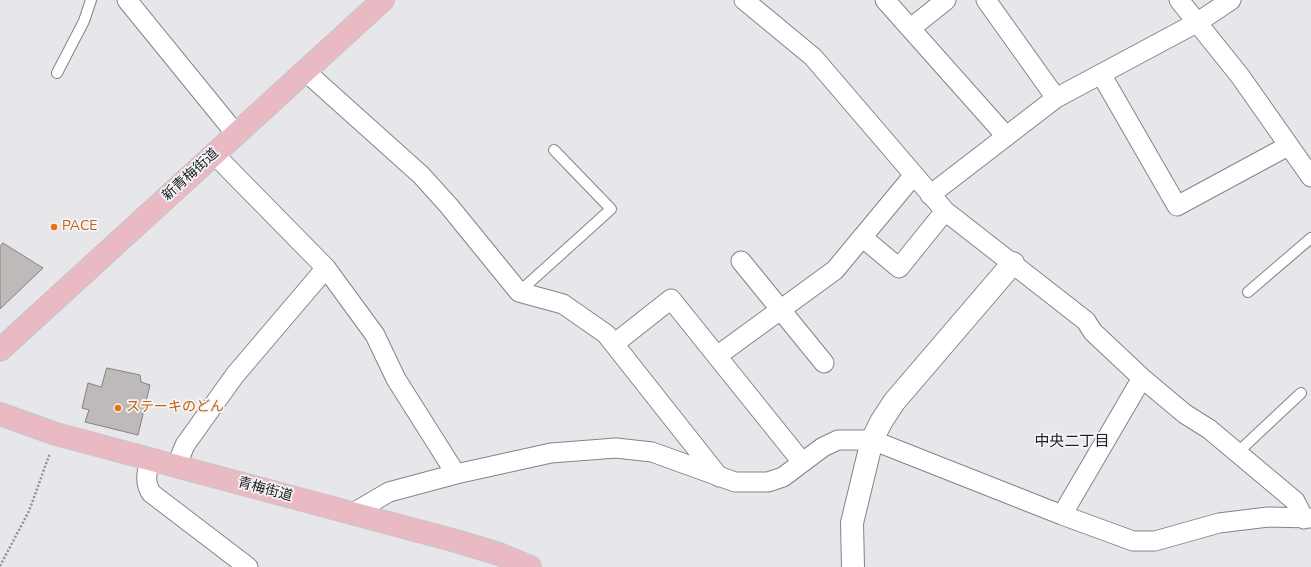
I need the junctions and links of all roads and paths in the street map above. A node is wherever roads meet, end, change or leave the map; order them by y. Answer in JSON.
{"nodes":[{"id":1,"x":91,"y":0,"type":"edge"},
{"id":2,"x":127,"y":0,"type":"edge"},
{"id":3,"x":383,"y":0,"type":"edge"},
{"id":4,"x":744,"y":0,"type":"edge"},
{"id":5,"x":885,"y":0,"type":"edge"},
{"id":6,"x":946,"y":0,"type":"edge"},
{"id":7,"x":986,"y":0,"type":"edge"},
{"id":8,"x":1180,"y":0,"type":"edge"},
{"id":9,"x":1231,"y":0,"type":"edge"},
{"id":10,"x":1198,"y":22,"type":"junction"},
{"id":11,"x":911,"y":28,"type":"junction"},
{"id":12,"x":305,"y":71,"type":"junction"},
{"id":13,"x":57,"y":73,"type":"dead end"},
{"id":14,"x":1102,"y":74,"type":"junction"},
{"id":15,"x":1056,"y":98,"type":"junction"},
{"id":16,"x":236,"y":134,"type":"junction"},
{"id":17,"x":1006,"y":136,"type":"junction"},
{"id":18,"x":1288,"y":146,"type":"junction"},
{"id":19,"x":554,"y":150,"type":"dead end"},
{"id":20,"x":214,"y":154,"type":"junction"},
{"id":21,"x":913,"y":176,"type":"junction"},
{"id":22,"x":1311,"y":177,"type":"edge"},
{"id":23,"x":930,"y":195,"type":"junction"},
{"id":24,"x":945,"y":211,"type":"junction"},
{"id":25,"x":862,"y":237,"type":"junction"},
{"id":26,"x":1311,"y":238,"type":"edge"},
{"id":27,"x":741,"y":261,"type":"dead end"},
{"id":28,"x":1012,"y":263,"type":"junction"},
{"id":29,"x":326,"y":268,"type":"junction"},
{"id":30,"x":519,"y":292,"type":"junction"},
{"id":31,"x":1248,"y":292,"type":"dead end"},
{"id":32,"x":781,"y":310,"type":"junction"},
{"id":33,"x":614,"y":344,"type":"junction"},
{"id":34,"x":0,"y":350,"type":"edge"},
{"id":35,"x":717,"y":356,"type":"junction"},
{"id":36,"x":824,"y":363,"type":"dead end"},
{"id":37,"x":1142,"y":378,"type":"junction"},
{"id":38,"x":1301,"y":393,"type":"dead end"},
{"id":39,"x":0,"y":414,"type":"edge"},
{"id":40,"x":56,"y":434,"type":"junction"},
{"id":41,"x":872,"y":440,"type":"junction"},
{"id":42,"x":1237,"y":453,"type":"junction"},
{"id":43,"x":150,"y":460,"type":"junction"},
{"id":44,"x":802,"y":462,"type":"junction"},
{"id":45,"x":176,"y":467,"type":"junction"},
{"id":46,"x":456,"y":474,"type":"junction"},
{"id":47,"x":719,"y":476,"type":"junction"},
{"id":48,"x":353,"y":513,"type":"junction"},
{"id":49,"x":1062,"y":515,"type":"junction"},
{"id":50,"x":1308,"y":518,"type":"edge"},
{"id":51,"x":0,"y":566,"type":"edge"},
{"id":52,"x":244,"y":566,"type":"edge"},
{"id":53,"x":530,"y":567,"type":"edge"},
{"id":54,"x":853,"y":567,"type":"edge"}],
"edges":[{"from":1,"to":13,"type":"lane"},
{"from":2,"to":16,"type":"street"},
{"from":3,"to":12,"type":"main road","name":"新青梅街道"},
{"from":4,"to":21,"type":"street"},
{"from":5,"to":11,"type":"street"},
{"from":6,"to":11,"type":"street"},
{"from":7,"to":15,"type":"street"},
{"from":8,"to":10,"type":"street"},
{"from":9,"to":10,"type":"street"},
{"from":10,"to":14,"type":"street"},
{"from":10,"to":18,"type":"street"},
{"from":11,"to":17,"type":"street"},
{"from":12,"to":16,"type":"main road","name":"新青梅街道"},
{"from":12,"to":30,"type":"street"},
{"from":14,"to":15,"type":"street"},
{"from":14,"to":18,"type":"street"},
{"from":15,"to":17,"type":"street"},
{"from":16,"to":20,"type":"main road","name":"新青梅街道"},
{"from":17,"to":23,"type":"street"},
{"from":18,"to":22,"type":"street"},
{"from":19,"to":30,"type":"lane"},
{"from":20,"to":29,"type":"street"},
{"from":20,"to":34,"type":"main road","name":"新青梅街道"},
{"from":21,"to":23,"type":"street"},
{"from":21,"to":25,"type":"street"},
{"from":23,"to":24,"type":"street"},
{"from":24,"to":25,"type":"street"},
{"from":24,"to":28,"type":"street"},
{"from":25,"to":32,"type":"street"},
{"from":26,"to":31,"type":"lane"},
{"from":27,"to":32,"type":"street"},
{"from":28,"to":37,"type":"street"},
{"from":28,"to":41,"type":"street"},
{"from":29,"to":45,"type":"street"},
{"from":29,"to":46,"type":"street"},
{"from":30,"to":33,"type":"street"},
{"from":32,"to":35,"type":"street"},
{"from":32,"to":36,"type":"street"},
{"from":33,"to":35,"type":"street"},
{"from":33,"to":47,"type":"street"},
{"from":35,"to":44,"type":"street"},
{"from":37,"to":42,"type":"street"},
{"from":37,"to":49,"type":"street"},
{"from":38,"to":42,"type":"lane"},
{"from":39,"to":40,"type":"main road","name":"青梅街道"},
{"from":40,"to":43,"type":"main road","name":"青梅街道"},
{"from":40,"to":51,"type":"path"},
{"from":41,"to":44,"type":"street"},
{"from":41,"to":49,"type":"street"},
{"from":41,"to":54,"type":"street"},
{"from":42,"to":50,"type":"street"},
{"from":43,"to":45,"type":"main road","name":"青梅街道"},
{"from":43,"to":52,"type":"street"},
{"from":44,"to":47,"type":"street"},
{"from":45,"to":48,"type":"main road","name":"青梅街道"},
{"from":46,"to":47,"type":"street"},
{"from":46,"to":48,"type":"street"},
{"from":48,"to":53,"type":"main road","name":"青梅街道"},
{"from":49,"to":50,"type":"street"}]}
